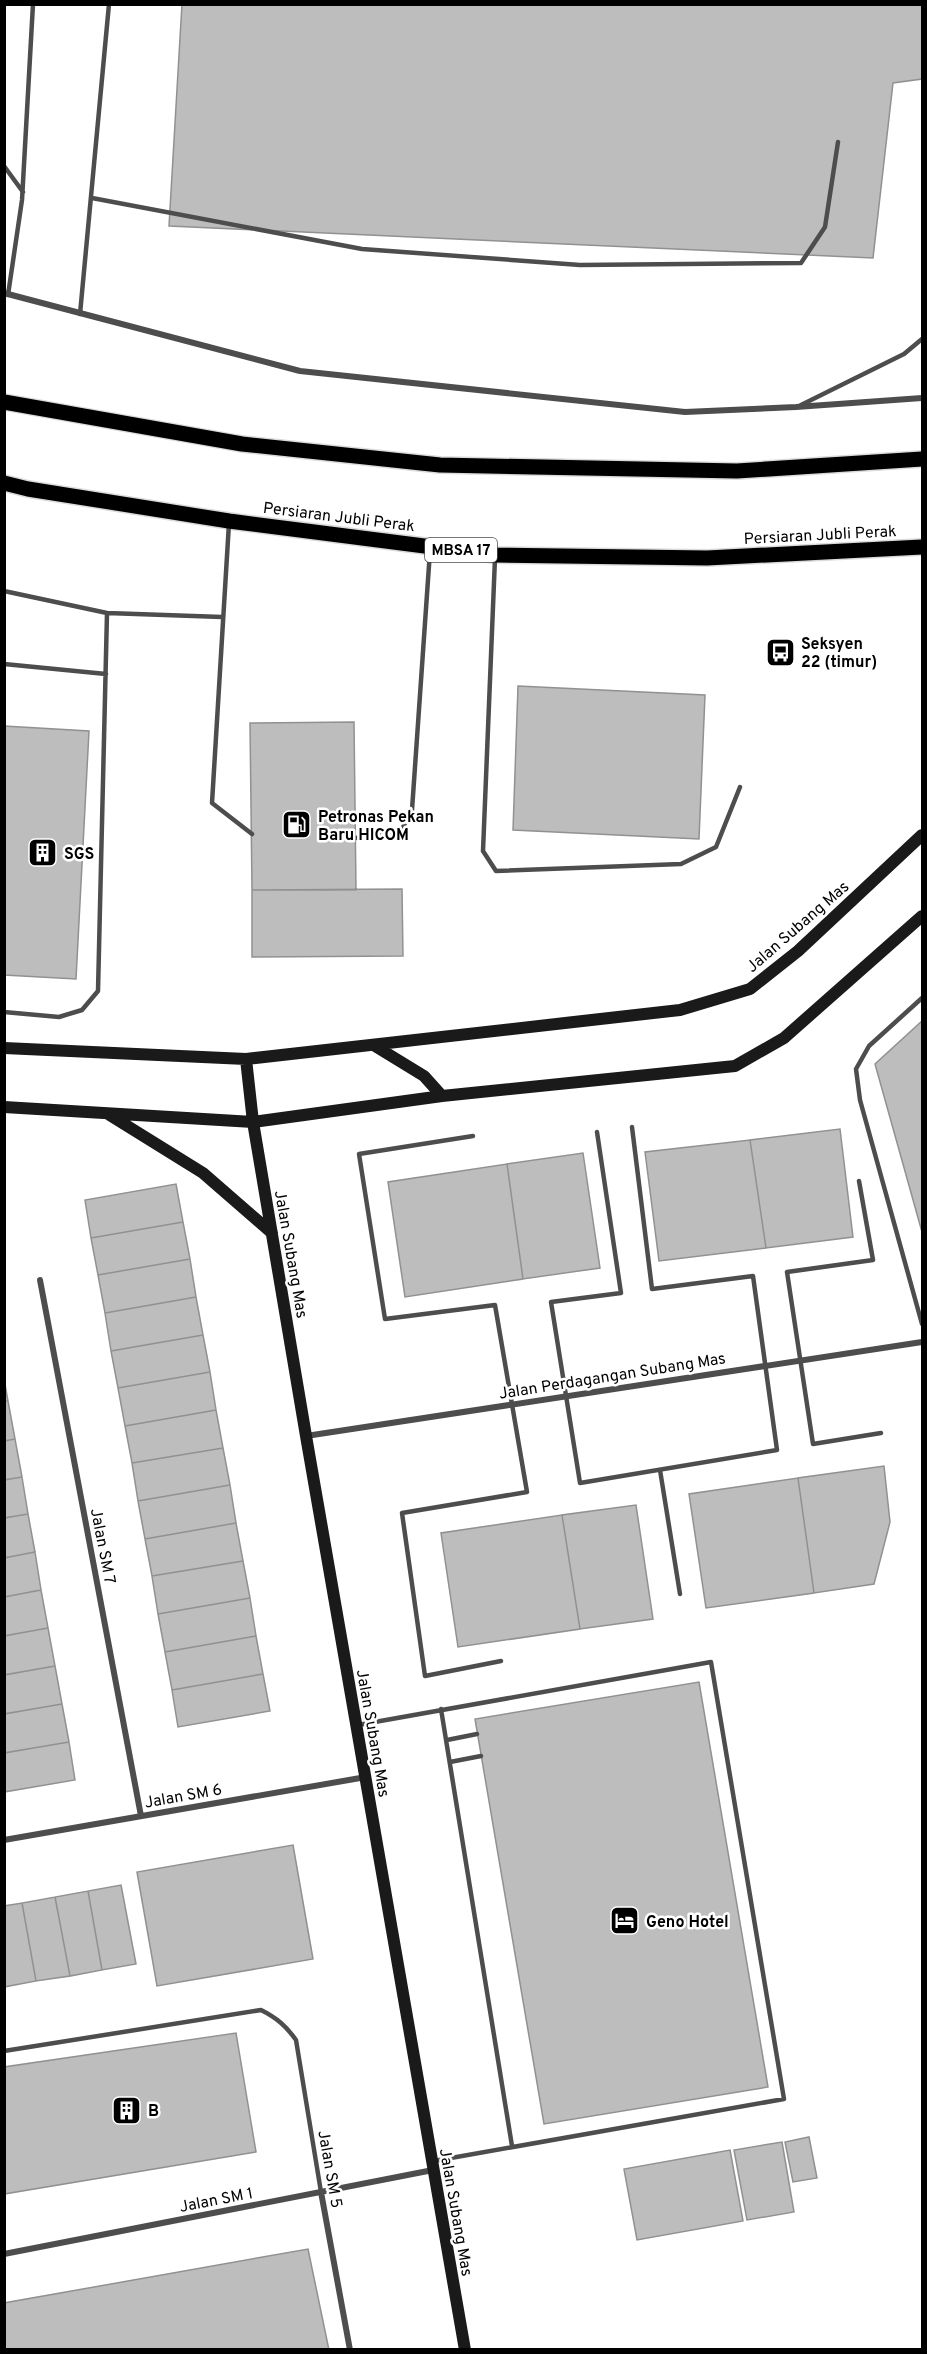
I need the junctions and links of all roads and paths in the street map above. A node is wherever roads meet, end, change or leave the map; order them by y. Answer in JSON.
{"nodes":[{"id":1,"x":33,"y":4,"type":"edge"},
{"id":2,"x":109,"y":4,"type":"edge"},
{"id":3,"x":838,"y":142,"type":"dead end"},
{"id":4,"x":4,"y":166,"type":"edge"},
{"id":5,"x":23,"y":192,"type":"junction"},
{"id":6,"x":92,"y":198,"type":"junction"},
{"id":7,"x":6,"y":294,"type":"edge"},
{"id":8,"x":80,"y":314,"type":"junction"},
{"id":9,"x":922,"y":339,"type":"edge"},
{"id":10,"x":922,"y":398,"type":"edge"},
{"id":11,"x":4,"y":402,"type":"edge"},
{"id":12,"x":796,"y":407,"type":"junction"},
{"id":13,"x":922,"y":459,"type":"edge"},
{"id":14,"x":4,"y":483,"type":"edge"},
{"id":15,"x":229,"y":521,"type":"junction"},
{"id":16,"x":430,"y":545,"type":"junction"},
{"id":17,"x":922,"y":547,"type":"edge"},
{"id":18,"x":495,"y":555,"type":"junction"},
{"id":19,"x":4,"y":591,"type":"edge"},
{"id":20,"x":107,"y":612,"type":"junction"},
{"id":21,"x":222,"y":617,"type":"junction"},
{"id":22,"x":4,"y":664,"type":"edge"},
{"id":23,"x":106,"y":674,"type":"junction"},
{"id":24,"x":740,"y":787,"type":"dead end"},
{"id":25,"x":252,"y":834,"type":"dead end"},
{"id":26,"x":922,"y":835,"type":"edge"},
{"id":27,"x":356,"y":838,"type":"dead end"},
{"id":28,"x":922,"y":916,"type":"edge"},
{"id":29,"x":922,"y":998,"type":"edge"},
{"id":30,"x":4,"y":1012,"type":"edge"},
{"id":31,"x":375,"y":1046,"type":"junction"},
{"id":32,"x":4,"y":1048,"type":"edge"},
{"id":33,"x":246,"y":1059,"type":"junction"},
{"id":34,"x":442,"y":1096,"type":"junction"},
{"id":35,"x":4,"y":1107,"type":"edge"},
{"id":36,"x":107,"y":1113,"type":"junction"},
{"id":37,"x":253,"y":1122,"type":"junction"},
{"id":38,"x":632,"y":1127,"type":"dead end"},
{"id":39,"x":597,"y":1132,"type":"dead end"},
{"id":40,"x":473,"y":1136,"type":"dead end"},
{"id":41,"x":859,"y":1181,"type":"dead end"},
{"id":42,"x":272,"y":1233,"type":"junction"},
{"id":43,"x":40,"y":1280,"type":"dead end"},
{"id":44,"x":922,"y":1324,"type":"edge"},
{"id":45,"x":922,"y":1342,"type":"edge"},
{"id":46,"x":800,"y":1360,"type":"junction"},
{"id":47,"x":765,"y":1366,"type":"junction"},
{"id":48,"x":566,"y":1396,"type":"junction"},
{"id":49,"x":512,"y":1404,"type":"junction"},
{"id":50,"x":881,"y":1433,"type":"dead end"},
{"id":51,"x":306,"y":1436,"type":"junction"},
{"id":52,"x":660,"y":1470,"type":"junction"},
{"id":53,"x":680,"y":1594,"type":"dead end"},
{"id":54,"x":501,"y":1661,"type":"dead end"},
{"id":55,"x":441,"y":1709,"type":"junction"},
{"id":56,"x":355,"y":1725,"type":"junction"},
{"id":57,"x":477,"y":1734,"type":"dead end"},
{"id":58,"x":447,"y":1740,"type":"junction"},
{"id":59,"x":481,"y":1756,"type":"dead end"},
{"id":60,"x":450,"y":1762,"type":"junction"},
{"id":61,"x":366,"y":1777,"type":"junction"},
{"id":62,"x":141,"y":1816,"type":"junction"},
{"id":63,"x":4,"y":1840,"type":"edge"},
{"id":64,"x":4,"y":2051,"type":"edge"},
{"id":65,"x":512,"y":2146,"type":"junction"},
{"id":66,"x":433,"y":2166,"type":"junction"},
{"id":67,"x":321,"y":2192,"type":"junction"},
{"id":68,"x":4,"y":2254,"type":"edge"},
{"id":69,"x":350,"y":2349,"type":"edge"},
{"id":70,"x":465,"y":2349,"type":"edge"}],
"edges":[{"from":1,"to":5,"type":"lane"},
{"from":2,"to":6,"type":"lane"},
{"from":3,"to":6,"type":"lane"},
{"from":4,"to":5,"type":"lane"},
{"from":5,"to":7,"type":"lane"},
{"from":6,"to":8,"type":"lane"},
{"from":7,"to":8,"type":"street"},
{"from":8,"to":12,"type":"street"},
{"from":9,"to":12,"type":"lane"},
{"from":10,"to":12,"type":"street"},
{"from":11,"to":13,"type":"main road"},
{"from":14,"to":15,"type":"main road","name":"Persiaran Jubli Perak","number":"MBSA 17"},
{"from":15,"to":16,"type":"main road","name":"Persiaran Jubli Perak","number":"MBSA 17"},
{"from":15,"to":21,"type":"lane"},
{"from":16,"to":18,"type":"main road","name":"Persiaran Jubli Perak","number":"MBSA 17"},
{"from":16,"to":27,"type":"lane"},
{"from":17,"to":18,"type":"main road","name":"Persiaran Jubli Perak","number":"MBSA 17"},
{"from":18,"to":24,"type":"lane"},
{"from":19,"to":20,"type":"lane"},
{"from":20,"to":21,"type":"lane"},
{"from":20,"to":23,"type":"lane"},
{"from":21,"to":25,"type":"lane"},
{"from":22,"to":23,"type":"lane"},
{"from":23,"to":30,"type":"lane"},
{"from":26,"to":31,"type":"street","name":"Jalan Subang Mas"},
{"from":28,"to":34,"type":"street"},
{"from":29,"to":44,"type":"lane"},
{"from":31,"to":33,"type":"street","name":"Jalan Subang Mas"},
{"from":31,"to":34,"type":"street"},
{"from":32,"to":33,"type":"street","name":"Jalan Subang Mas"},
{"from":33,"to":37,"type":"street","name":"Jalan Subang Mas"},
{"from":34,"to":37,"type":"street"},
{"from":35,"to":36,"type":"street"},
{"from":36,"to":37,"type":"street"},
{"from":36,"to":42,"type":"street"},
{"from":37,"to":42,"type":"street","name":"Jalan Subang Mas"},
{"from":38,"to":47,"type":"lane"},
{"from":39,"to":48,"type":"lane"},
{"from":40,"to":49,"type":"lane"},
{"from":41,"to":46,"type":"lane"},
{"from":42,"to":51,"type":"street","name":"Jalan Subang Mas"},
{"from":43,"to":62,"type":"street","name":"Jalan SM 7"},
{"from":45,"to":46,"type":"street","name":"Jalan Perdagangan Subang Mas"},
{"from":46,"to":47,"type":"street","name":"Jalan Perdagangan Subang Mas"},
{"from":46,"to":50,"type":"lane"},
{"from":47,"to":48,"type":"street","name":"Jalan Perdagangan Subang Mas"},
{"from":47,"to":52,"type":"lane"},
{"from":48,"to":49,"type":"street","name":"Jalan Perdagangan Subang Mas"},
{"from":48,"to":52,"type":"lane"},
{"from":49,"to":51,"type":"street","name":"Jalan Perdagangan Subang Mas"},
{"from":49,"to":54,"type":"lane"},
{"from":51,"to":56,"type":"street","name":"Jalan Subang Mas"},
{"from":52,"to":53,"type":"lane"},
{"from":55,"to":56,"type":"lane"},
{"from":55,"to":58,"type":"lane"},
{"from":55,"to":65,"type":"lane"},
{"from":56,"to":61,"type":"street","name":"Jalan Subang Mas"},
{"from":57,"to":58,"type":"lane"},
{"from":58,"to":60,"type":"lane"},
{"from":59,"to":60,"type":"lane"},
{"from":60,"to":65,"type":"lane"},
{"from":61,"to":62,"type":"street","name":"Jalan SM 6"},
{"from":61,"to":66,"type":"street","name":"Jalan Subang Mas"},
{"from":62,"to":63,"type":"street","name":"Jalan SM 6"},
{"from":64,"to":67,"type":"lane","name":"Jalan SM 5"},
{"from":65,"to":66,"type":"lane"},
{"from":66,"to":67,"type":"street","name":"Jalan SM 1"},
{"from":66,"to":70,"type":"street","name":"Jalan Subang Mas"},
{"from":67,"to":68,"type":"street","name":"Jalan SM 1"},
{"from":67,"to":69,"type":"street","name":"Jalan SM 5"}]}
